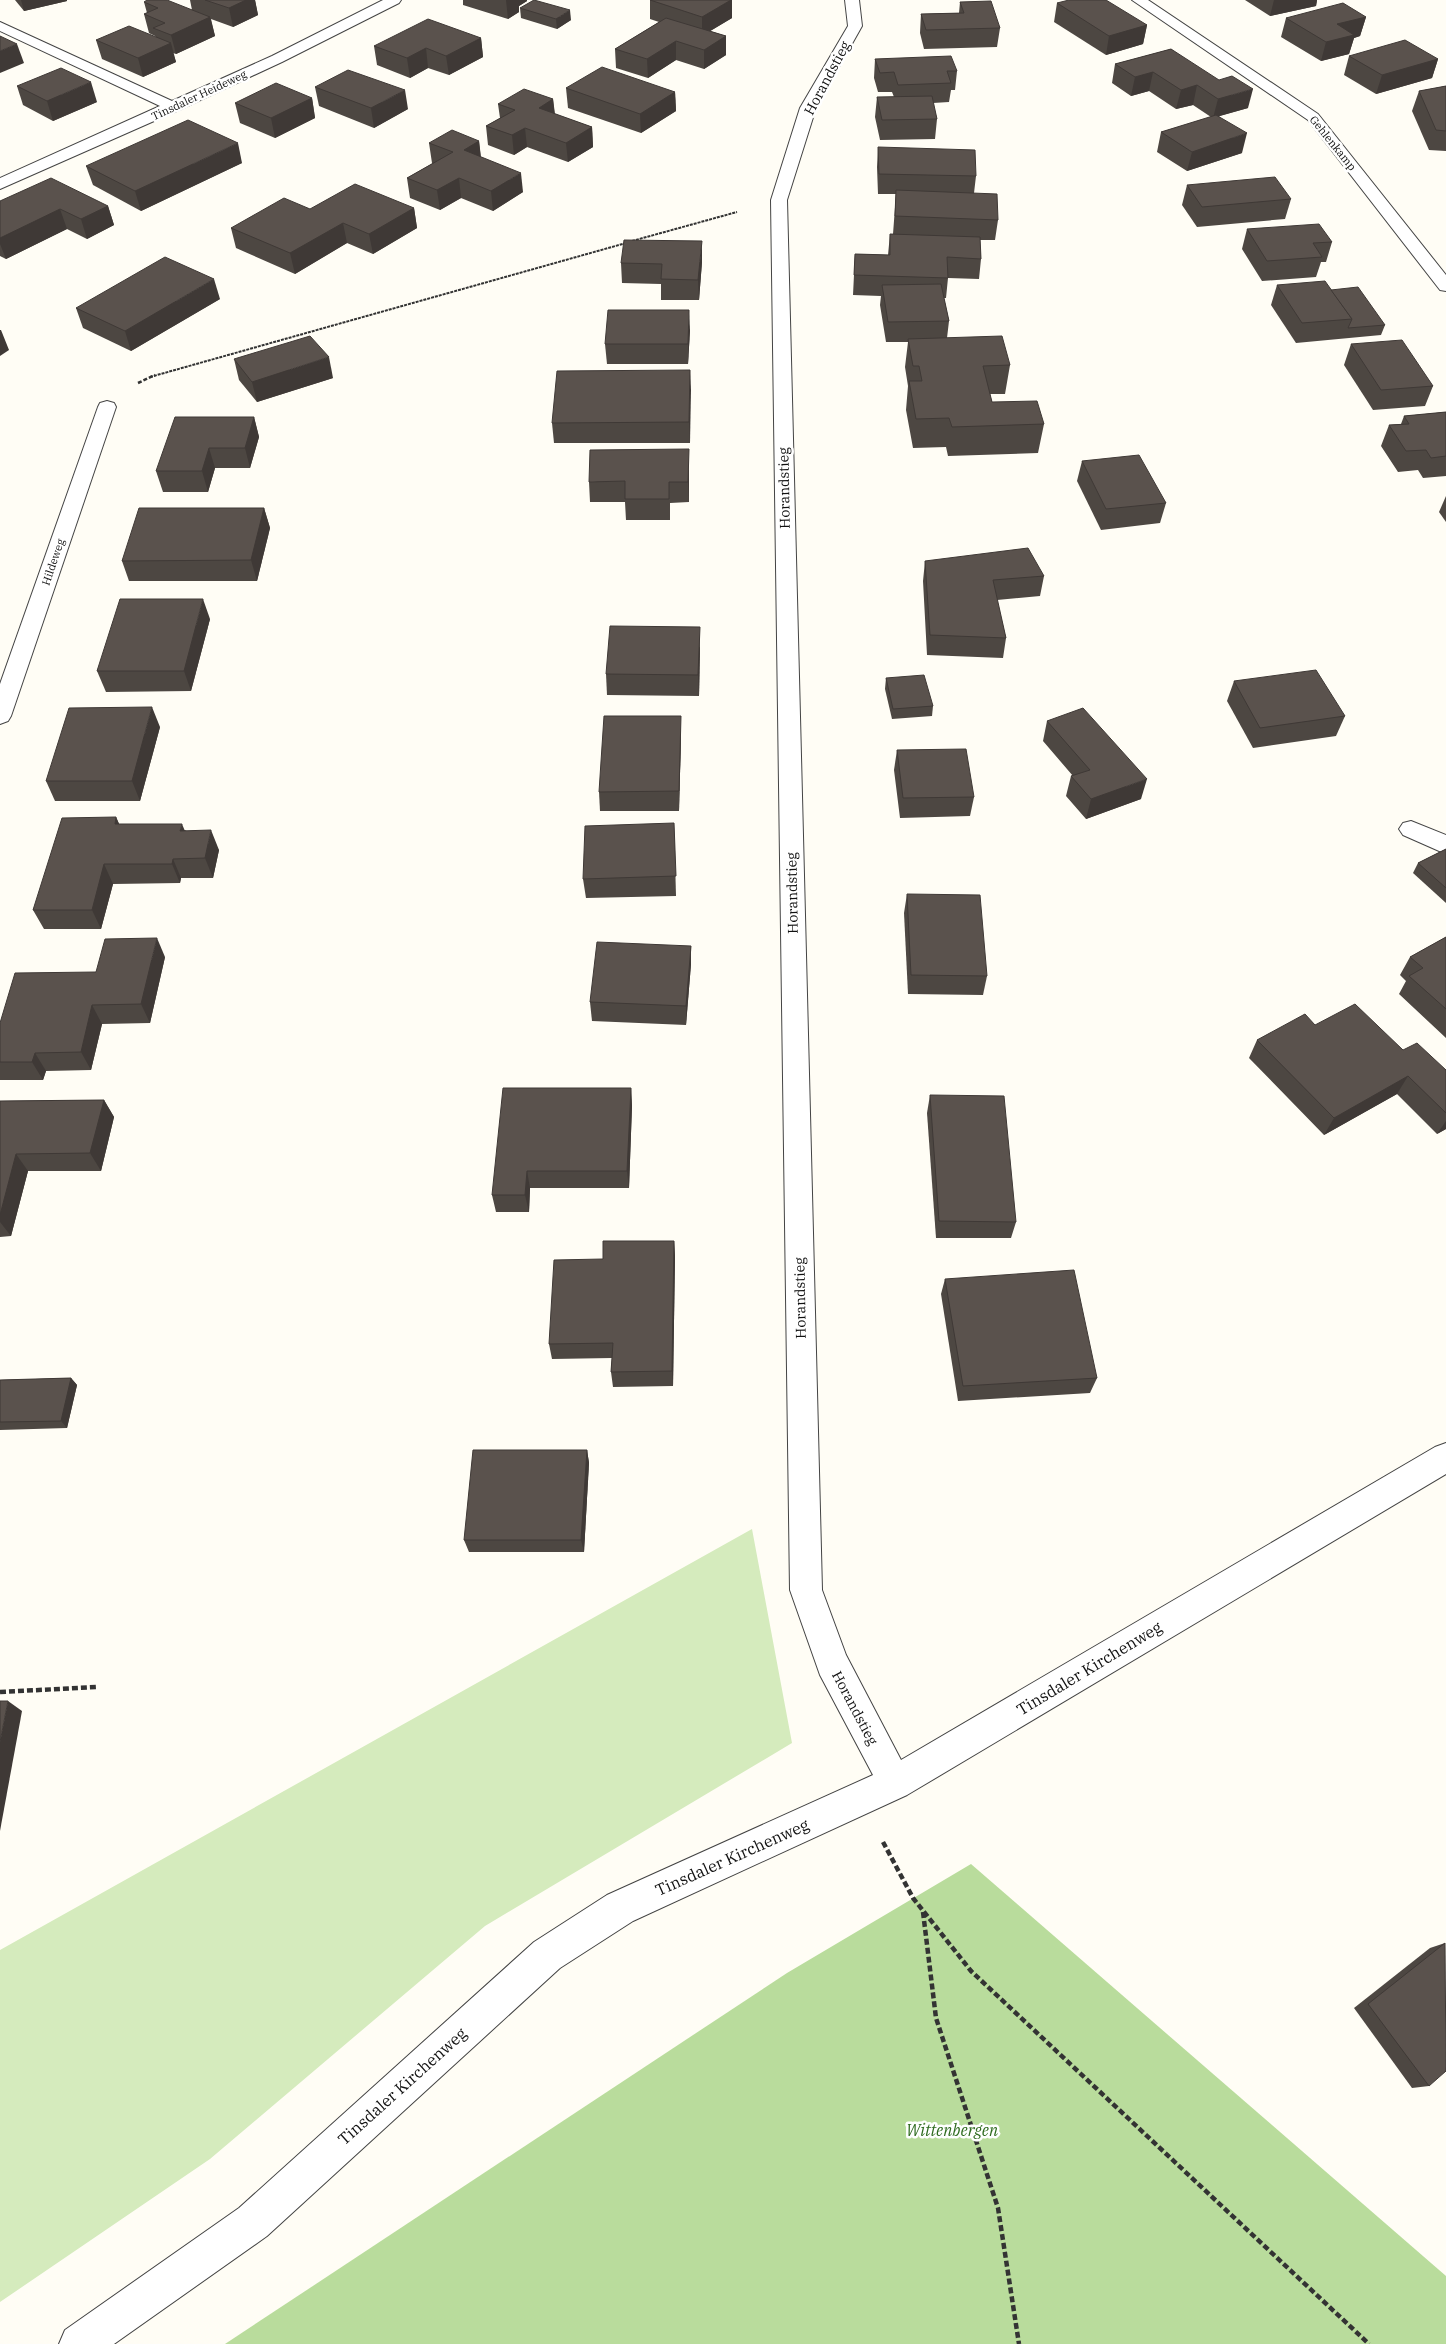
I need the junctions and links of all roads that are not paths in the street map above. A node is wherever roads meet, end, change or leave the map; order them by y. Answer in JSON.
{"nodes":[{"id":1,"x":394,"y":0,"type":"edge"},
{"id":2,"x":852,"y":0,"type":"edge"},
{"id":3,"x":1139,"y":0,"type":"edge"},
{"id":4,"x":0,"y":26,"type":"edge"},
{"id":5,"x":174,"y":107,"type":"junction"},
{"id":6,"x":0,"y":184,"type":"edge"},
{"id":7,"x":1446,"y":286,"type":"edge"},
{"id":8,"x":107,"y":407,"type":"road end"},
{"id":9,"x":0,"y":716,"type":"edge"},
{"id":10,"x":1411,"y":829,"type":"dead end"},
{"id":11,"x":1446,"y":845,"type":"edge"},
{"id":12,"x":1446,"y":1456,"type":"edge"},
{"id":13,"x":895,"y":1783,"type":"junction"},
{"id":14,"x":79,"y":2344,"type":"edge"}],
"edges":[{"from":1,"to":5,"type":"street","name":"Tinsdaler Heideweg"},
{"from":2,"to":13,"type":"street","name":"Horandstieg"},
{"from":3,"to":7,"type":"street","name":"Gehlenkamp"},
{"from":4,"to":5,"type":"street"},
{"from":5,"to":6,"type":"street","name":"Tinsdaler Heideweg"},
{"from":8,"to":9,"type":"street","name":"Hildeweg"},
{"from":10,"to":11,"type":"street"},
{"from":12,"to":13,"type":"street","name":"Tinsdaler Kirchenweg"},
{"from":13,"to":14,"type":"street","name":"Tinsdaler Kirchenweg"}]}
